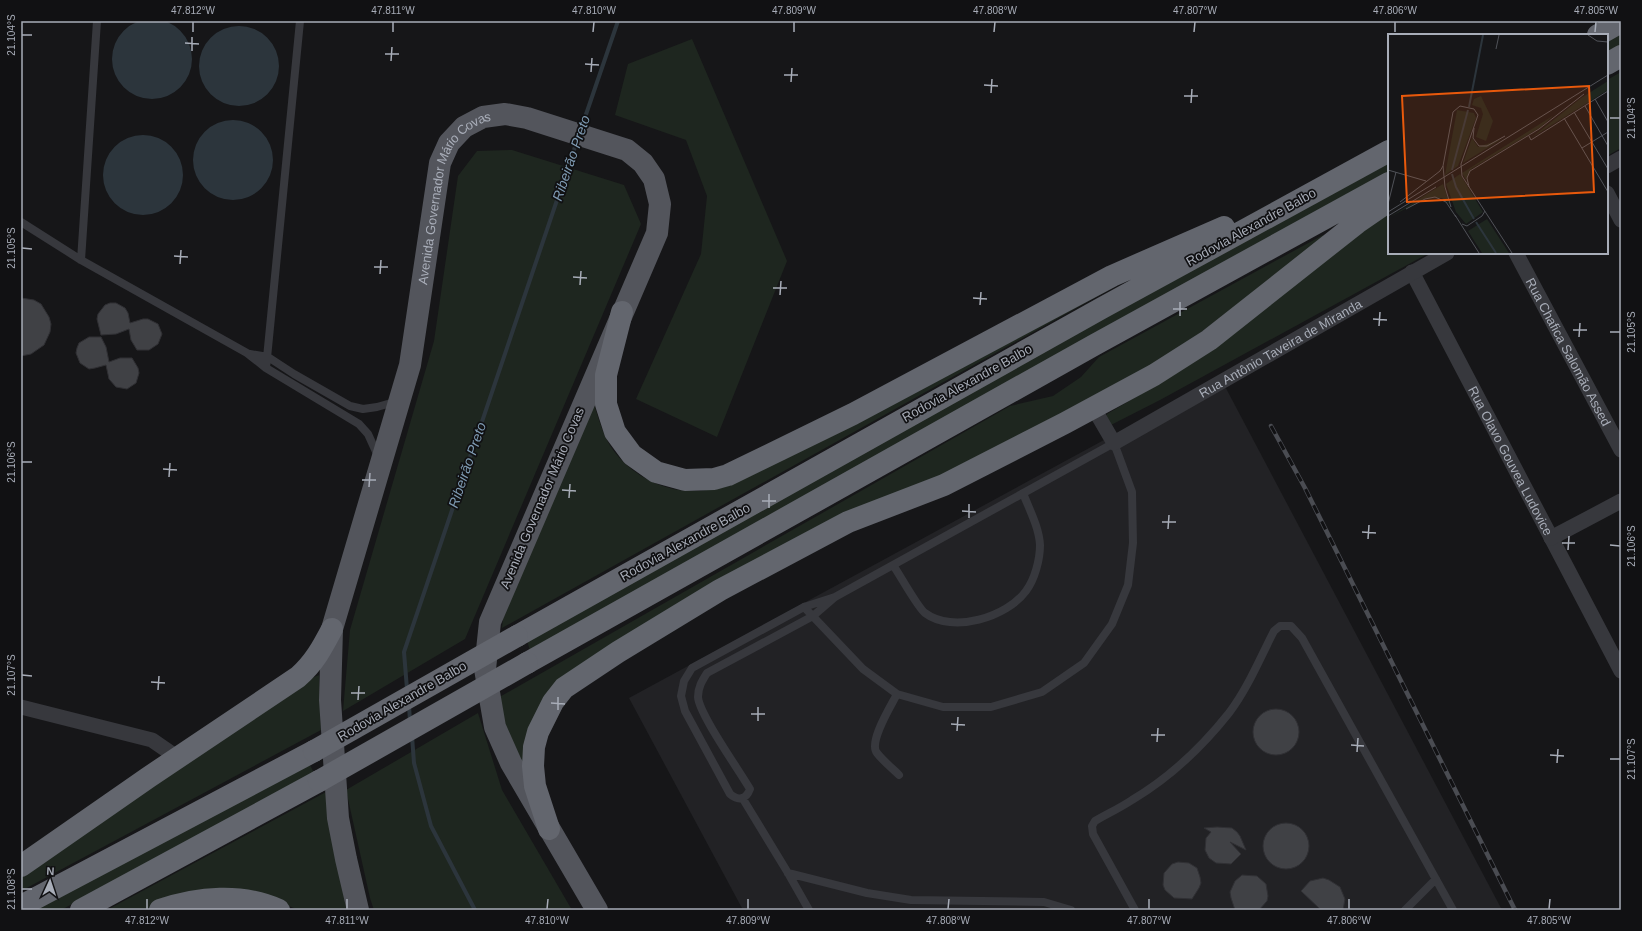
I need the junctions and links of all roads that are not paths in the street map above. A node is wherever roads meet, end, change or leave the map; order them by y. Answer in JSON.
{"nodes":[{"id":1,"x":97,"y":21,"type":"edge"},
{"id":2,"x":300,"y":21,"type":"edge"},
{"id":3,"x":1621,"y":22,"type":"edge"},
{"id":4,"x":1600,"y":34,"type":"edge"},
{"id":5,"x":1621,"y":56,"type":"edge"},
{"id":6,"x":1608,"y":63,"type":"edge"},
{"id":7,"x":1388,"y":152,"type":"edge"},
{"id":8,"x":1621,"y":158,"type":"edge"},
{"id":9,"x":1608,"y":165,"type":"edge"},
{"id":10,"x":1350,"y":173,"type":"junction"},
{"id":11,"x":1388,"y":184,"type":"edge"},
{"id":12,"x":1608,"y":194,"type":"edge"},
{"id":13,"x":1388,"y":202,"type":"edge"},
{"id":14,"x":1621,"y":220,"type":"edge"},
{"id":15,"x":21,"y":222,"type":"edge"},
{"id":16,"x":1445,"y":254,"type":"edge"},
{"id":17,"x":1517,"y":254,"type":"edge"},
{"id":18,"x":81,"y":260,"type":"junction"},
{"id":19,"x":1412,"y":272,"type":"junction"},
{"id":20,"x":622,"y":312,"type":"junction"},
{"id":21,"x":247,"y":353,"type":"junction"},
{"id":22,"x":268,"y":358,"type":"junction"},
{"id":23,"x":266,"y":368,"type":"junction"},
{"id":24,"x":400,"y":400,"type":"junction"},
{"id":25,"x":1094,"y":407,"type":"junction"},
{"id":26,"x":1114,"y":443,"type":"junction"},
{"id":27,"x":1621,"y":450,"type":"edge"},
{"id":28,"x":381,"y":462,"type":"junction"},
{"id":29,"x":1023,"y":493,"type":"junction"},
{"id":30,"x":1621,"y":501,"type":"edge"},
{"id":31,"x":1551,"y":538,"type":"junction"},
{"id":32,"x":893,"y":565,"type":"junction"},
{"id":33,"x":835,"y":597,"type":"junction"},
{"id":34,"x":804,"y":607,"type":"junction"},
{"id":35,"x":813,"y":616,"type":"junction"},
{"id":36,"x":332,"y":629,"type":"junction"},
{"id":37,"x":1621,"y":671,"type":"edge"},
{"id":38,"x":897,"y":694,"type":"junction"},
{"id":39,"x":21,"y":707,"type":"edge"},
{"id":40,"x":178,"y":758,"type":"junction"},
{"id":41,"x":899,"y":775,"type":"dead end"},
{"id":42,"x":743,"y":799,"type":"junction"},
{"id":43,"x":548,"y":829,"type":"junction"},
{"id":44,"x":21,"y":866,"type":"edge"},
{"id":45,"x":788,"y":872,"type":"junction"},
{"id":46,"x":1436,"y":879,"type":"junction"},
{"id":47,"x":21,"y":906,"type":"edge"},
{"id":48,"x":81,"y":910,"type":"edge"},
{"id":49,"x":160,"y":910,"type":"edge"},
{"id":50,"x":279,"y":910,"type":"edge"},
{"id":51,"x":358,"y":910,"type":"edge"},
{"id":52,"x":597,"y":910,"type":"edge"},
{"id":53,"x":809,"y":910,"type":"edge"},
{"id":54,"x":1071,"y":910,"type":"edge"},
{"id":55,"x":1135,"y":910,"type":"edge"},
{"id":56,"x":1405,"y":910,"type":"edge"},
{"id":57,"x":1453,"y":910,"type":"edge"}],
"edges":[{"from":1,"to":18,"type":"lane"},
{"from":2,"to":22,"type":"lane"},
{"from":3,"to":4,"type":"highway"},
{"from":5,"to":6,"type":"highway"},
{"from":7,"to":10,"type":"highway","name":"Rodovia Alexandre Balbo"},
{"from":8,"to":9,"type":"street"},
{"from":10,"to":20,"type":"highway"},
{"from":10,"to":47,"type":"highway","name":"Rodovia Alexandre Balbo","bridge":true},
{"from":11,"to":48,"type":"highway","bridge":true},
{"from":12,"to":14,"type":"street"},
{"from":13,"to":25,"type":"highway"},
{"from":15,"to":18,"type":"lane"},
{"from":16,"to":19,"type":"street","name":"Rua Antônio Taveira de Miranda"},
{"from":17,"to":27,"type":"street","name":"Rua Chafica Salomão Assed"},
{"from":18,"to":21,"type":"lane"},
{"from":19,"to":26,"type":"street","name":"Rua Antônio Taveira de Miranda"},
{"from":19,"to":31,"type":"street","name":"Rua Olavo Gouvea Ludovice"},
{"from":20,"to":24,"type":"main road","name":"Avenida Governador Mário Covas"},
{"from":20,"to":43,"type":"main road","name":"Avenida Governador Mário Covas"},
{"from":21,"to":22,"type":"lane"},
{"from":21,"to":23,"type":"lane"},
{"from":22,"to":23,"type":"lane"},
{"from":22,"to":24,"type":"lane"},
{"from":23,"to":28,"type":"lane"},
{"from":24,"to":28,"type":"main road","name":"Avenida Governador Mário Covas"},
{"from":25,"to":26,"type":"street"},
{"from":25,"to":43,"type":"highway"},
{"from":26,"to":29,"type":"lane"},
{"from":26,"to":38,"type":"lane"},
{"from":28,"to":36,"type":"main road","name":"Avenida Governador Mário Covas"},
{"from":29,"to":32,"type":"lane"},
{"from":29,"to":32,"type":"lane"},
{"from":30,"to":31,"type":"street"},
{"from":31,"to":37,"type":"street","name":"Rua Olavo Gouvea Ludovice"},
{"from":32,"to":33,"type":"lane"},
{"from":33,"to":34,"type":"lane"},
{"from":33,"to":35,"type":"lane"},
{"from":34,"to":35,"type":"lane"},
{"from":34,"to":42,"type":"lane"},
{"from":35,"to":38,"type":"lane"},
{"from":35,"to":42,"type":"lane"},
{"from":36,"to":40,"type":"highway"},
{"from":36,"to":51,"type":"main road","name":"Avenida Governador Mário Covas"},
{"from":38,"to":41,"type":"lane"},
{"from":39,"to":40,"type":"street"},
{"from":40,"to":44,"type":"highway"},
{"from":42,"to":45,"type":"lane"},
{"from":43,"to":52,"type":"main road","name":"Avenida Governador Mário Covas"},
{"from":45,"to":53,"type":"lane"},
{"from":45,"to":54,"type":"lane"},
{"from":46,"to":55,"type":"lane"},
{"from":46,"to":56,"type":"lane"},
{"from":46,"to":57,"type":"lane"},
{"from":49,"to":50,"type":"highway"}]}
